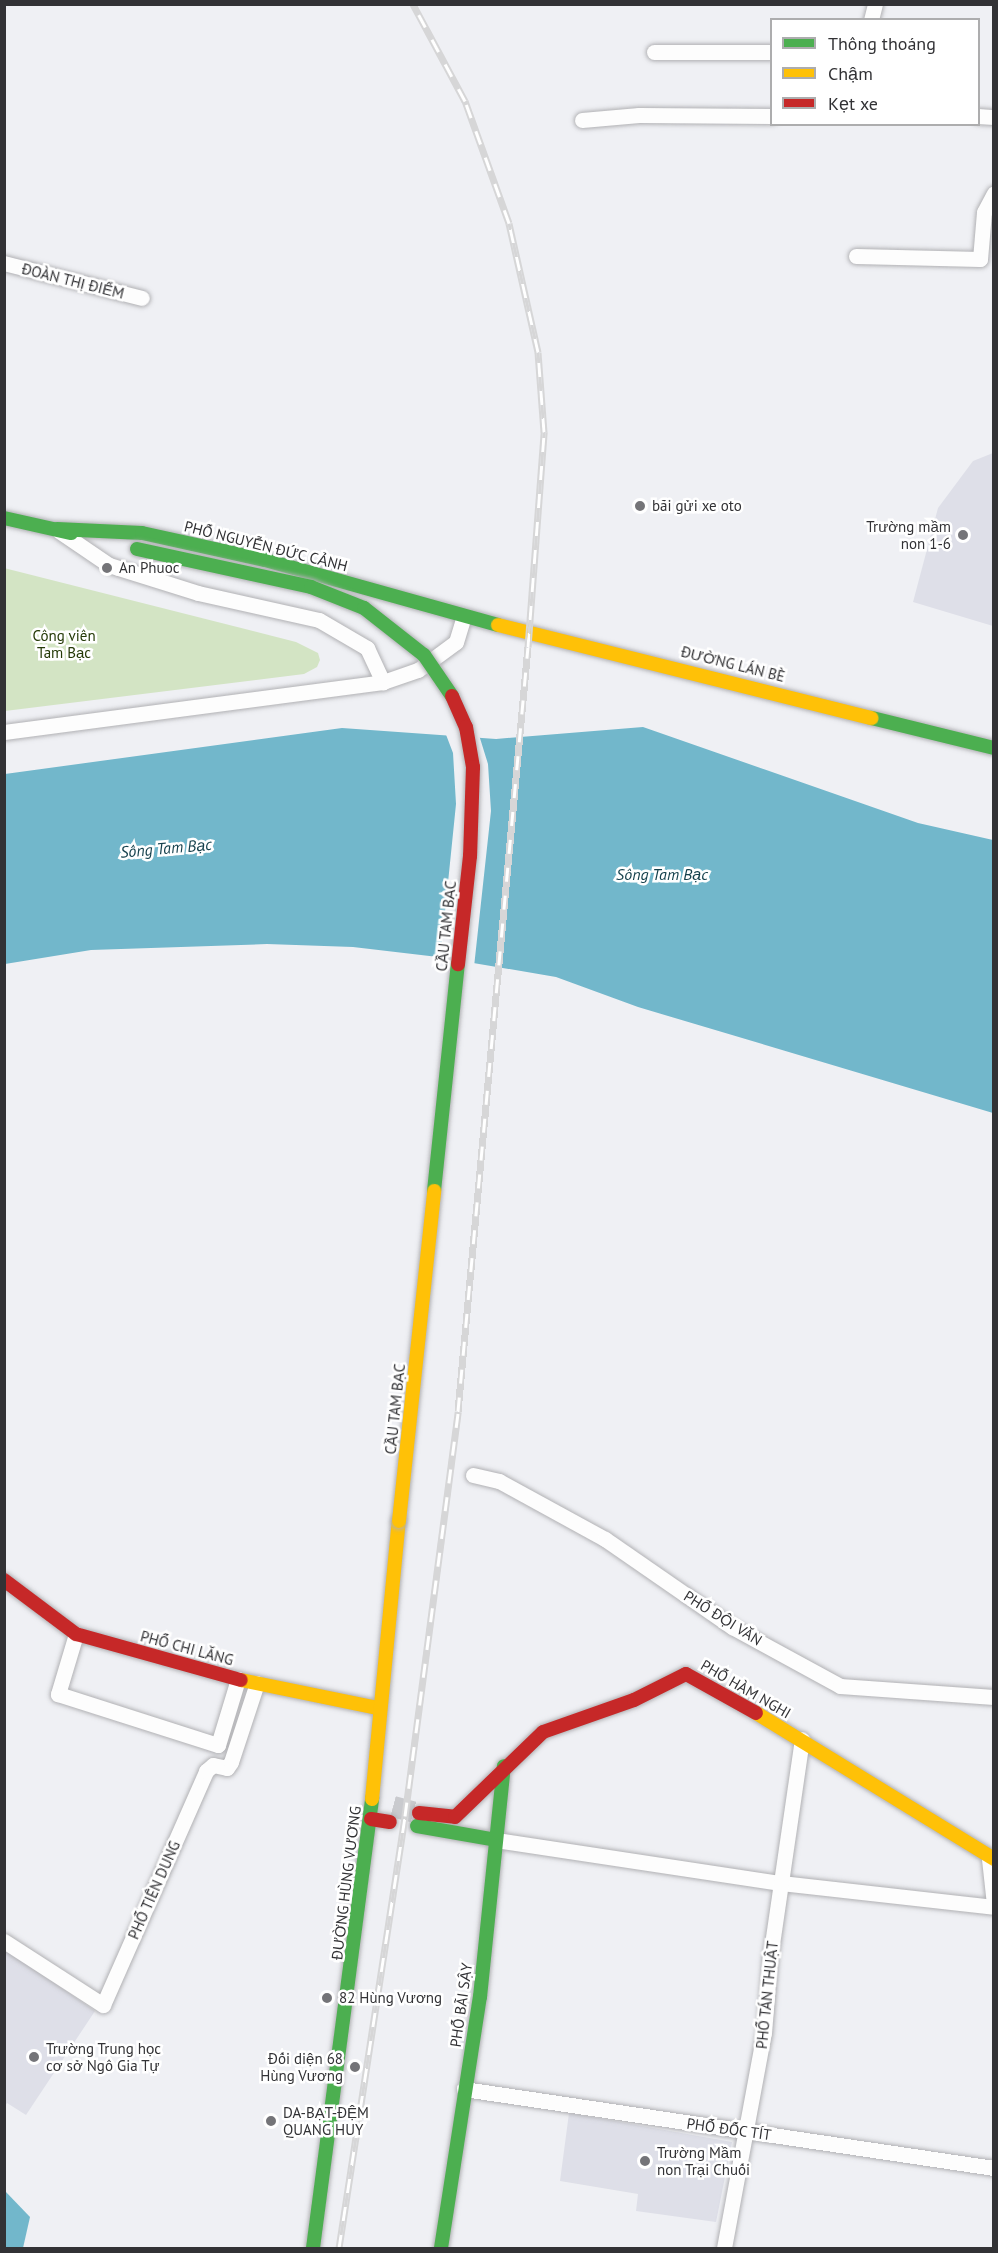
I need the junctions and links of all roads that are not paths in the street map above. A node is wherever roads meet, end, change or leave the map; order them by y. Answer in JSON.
{"nodes":[{"id":1,"x":654,"y":52,"type":"dead end"},
{"id":2,"x":770,"y":52,"type":"edge"},
{"id":3,"x":770,"y":116,"type":"edge"},
{"id":4,"x":582,"y":120,"type":"dead end"},
{"id":5,"x":993,"y":193,"type":"edge"},
{"id":6,"x":856,"y":256,"type":"dead end"},
{"id":7,"x":4,"y":263,"type":"edge"},
{"id":8,"x":142,"y":298,"type":"dead end"},
{"id":9,"x":4,"y":518,"type":"edge"},
{"id":10,"x":57,"y":529,"type":"junction"},
{"id":11,"x":137,"y":549,"type":"joint"},
{"id":12,"x":464,"y":616,"type":"junction"},
{"id":13,"x":383,"y":682,"type":"junction"},
{"id":14,"x":4,"y":732,"type":"edge"},
{"id":15,"x":993,"y":748,"type":"edge"},
{"id":16,"x":473,"y":1475,"type":"dead end"},
{"id":17,"x":399,"y":1521,"type":"joint"},
{"id":18,"x":4,"y":1580,"type":"edge"},
{"id":19,"x":76,"y":1634,"type":"junction"},
{"id":20,"x":238,"y":1679,"type":"junction"},
{"id":21,"x":257,"y":1683,"type":"junction"},
{"id":22,"x":993,"y":1697,"type":"edge"},
{"id":23,"x":378,"y":1708,"type":"junction"},
{"id":24,"x":801,"y":1740,"type":"junction"},
{"id":25,"x":504,"y":1766,"type":"junction"},
{"id":26,"x":371,"y":1819,"type":"junction"},
{"id":27,"x":390,"y":1822,"type":"tunnel mouth"},
{"id":28,"x":496,"y":1840,"type":"junction"},
{"id":29,"x":991,"y":1859,"type":"edge"},
{"id":30,"x":781,"y":1883,"type":"junction"},
{"id":31,"x":993,"y":1906,"type":"edge"},
{"id":32,"x":4,"y":1941,"type":"edge"},
{"id":33,"x":464,"y":2089,"type":"junction"},
{"id":34,"x":747,"y":2132,"type":"junction"},
{"id":35,"x":993,"y":2168,"type":"edge"},
{"id":36,"x":313,"y":2248,"type":"edge"},
{"id":37,"x":441,"y":2248,"type":"edge"},
{"id":38,"x":724,"y":2248,"type":"edge"}],
"edges":[{"from":1,"to":2,"type":"street"},
{"from":3,"to":4,"type":"street"},
{"from":5,"to":6,"type":"street"},
{"from":7,"to":8,"type":"street","name":"ĐOÀN THỊ ĐIỂM"},
{"from":9,"to":10,"type":"main road","name":"PHỐ NGUYỄN ĐỨC CẢNH"},
{"from":10,"to":11,"type":"main road","name":"PHỐ NGUYỄN ĐỨC CẢNH"},
{"from":10,"to":12,"type":"main road","name":"PHỐ NGUYỄN ĐỨC CẢNH"},
{"from":10,"to":13,"type":"street"},
{"from":11,"to":17,"type":"main road","name":"CẦU TAM BẠC","bridge":true},
{"from":12,"to":13,"type":"street"},
{"from":12,"to":15,"type":"main road","name":"ĐƯỜNG LÁN BÈ"},
{"from":13,"to":14,"type":"street"},
{"from":16,"to":22,"type":"street","name":"PHỐ ĐỘI VĂN"},
{"from":17,"to":23,"type":"main road","name":"ĐƯỜNG HÙNG VƯƠNG"},
{"from":18,"to":19,"type":"main road","name":"PHỐ CHI LĂNG"},
{"from":19,"to":20,"type":"main road","name":"PHỐ CHI LĂNG"},
{"from":19,"to":20,"type":"street"},
{"from":20,"to":21,"type":"main road","name":"PHỐ CHI LĂNG"},
{"from":21,"to":23,"type":"main road","name":"PHỐ CHI LĂNG"},
{"from":21,"to":32,"type":"street","name":"PHỐ TIÊN DUNG"},
{"from":23,"to":26,"type":"main road","name":"ĐƯỜNG HÙNG VƯƠNG"},
{"from":24,"to":25,"type":"main road","name":"PHỐ HÀM NGHI"},
{"from":24,"to":29,"type":"main road","name":"PHỐ HÀM NGHI"},
{"from":24,"to":30,"type":"street","name":"PHỐ TÁN THUẬT"},
{"from":25,"to":28,"type":"main road","name":"PHỐ BÃI SẬY"},
{"from":25,"to":28,"type":"main road","name":"PHỐ HÀM NGHI"},
{"from":26,"to":27,"type":"main road"},
{"from":26,"to":36,"type":"main road","name":"ĐƯỜNG HÙNG VƯƠNG"},
{"from":28,"to":30,"type":"street"},
{"from":28,"to":33,"type":"main road","name":"PHỐ BÃI SẬY"},
{"from":29,"to":31,"type":"street"},
{"from":30,"to":31,"type":"street"},
{"from":30,"to":34,"type":"street","name":"PHỐ TÁN THUẬT"},
{"from":33,"to":34,"type":"street","name":"PHỐ ĐỐC TÍT"},
{"from":33,"to":37,"type":"main road","name":"PHỐ BÃI SẬY"},
{"from":34,"to":35,"type":"street","name":"PHỐ ĐỐC TÍT"},
{"from":34,"to":38,"type":"street","name":"PHỐ TÁN THUẬT"}]}
